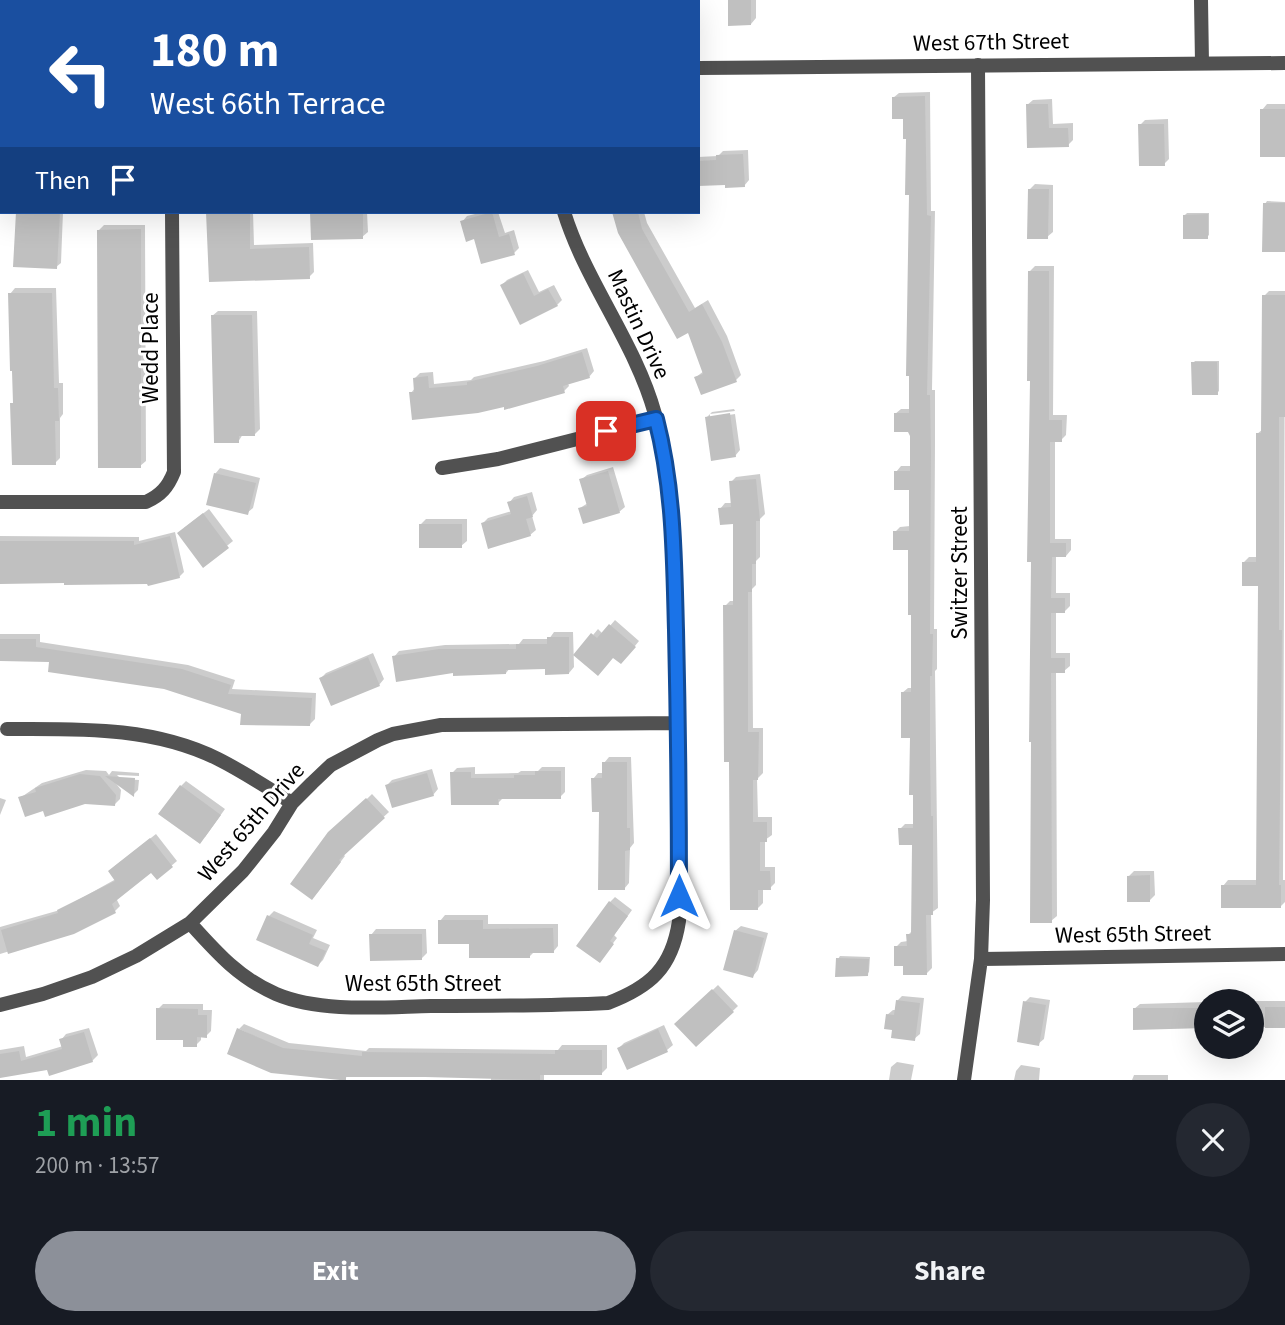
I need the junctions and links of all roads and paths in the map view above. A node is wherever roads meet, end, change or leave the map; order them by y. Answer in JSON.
{"nodes":[{"id":1,"x":1201,"y":0,"type":"edge"},
{"id":2,"x":1202,"y":63,"type":"junction"},
{"id":3,"x":1285,"y":63,"type":"edge"},
{"id":4,"x":978,"y":65,"type":"junction"},
{"id":5,"x":700,"y":68,"type":"edge"},
{"id":6,"x":172,"y":214,"type":"edge"},
{"id":7,"x":565,"y":214,"type":"edge"},
{"id":8,"x":656,"y":419,"type":"junction"},
{"id":9,"x":442,"y":468,"type":"dead end"},
{"id":10,"x":0,"y":502,"type":"edge"},
{"id":11,"x":678,"y":723,"type":"junction"},
{"id":12,"x":7,"y":729,"type":"dead end"},
{"id":13,"x":292,"y":803,"type":"junction"},
{"id":14,"x":190,"y":923,"type":"junction"},
{"id":15,"x":1285,"y":954,"type":"edge"},
{"id":16,"x":981,"y":959,"type":"junction"},
{"id":17,"x":667,"y":960,"type":"joint"},
{"id":18,"x":0,"y":1004,"type":"edge"},
{"id":19,"x":964,"y":1080,"type":"edge"}],
"edges":[{"from":1,"to":2,"type":"street"},
{"from":2,"to":3,"type":"street","name":"West 67th Street"},
{"from":2,"to":4,"type":"street","name":"West 67th Street"},
{"from":4,"to":5,"type":"street","name":"West 67th Street"},
{"from":4,"to":16,"type":"street","name":"Switzer Street"},
{"from":6,"to":10,"type":"street","name":"Wedd Place"},
{"from":7,"to":8,"type":"street","name":"Mastin Drive"},
{"from":8,"to":9,"type":"street"},
{"from":8,"to":11,"type":"street","name":"Mastin Drive"},
{"from":11,"to":13,"type":"street","name":"West 65th Drive"},
{"from":11,"to":17,"type":"street","name":"Mastin Drive"},
{"from":12,"to":13,"type":"street"},
{"from":13,"to":14,"type":"street","name":"West 65th Drive"},
{"from":14,"to":17,"type":"street","name":"West 65th Street"},
{"from":14,"to":18,"type":"street","name":"West 65th Drive"},
{"from":15,"to":16,"type":"street","name":"West 65th Street"},
{"from":16,"to":19,"type":"street","name":"Switzer Street"}]}
